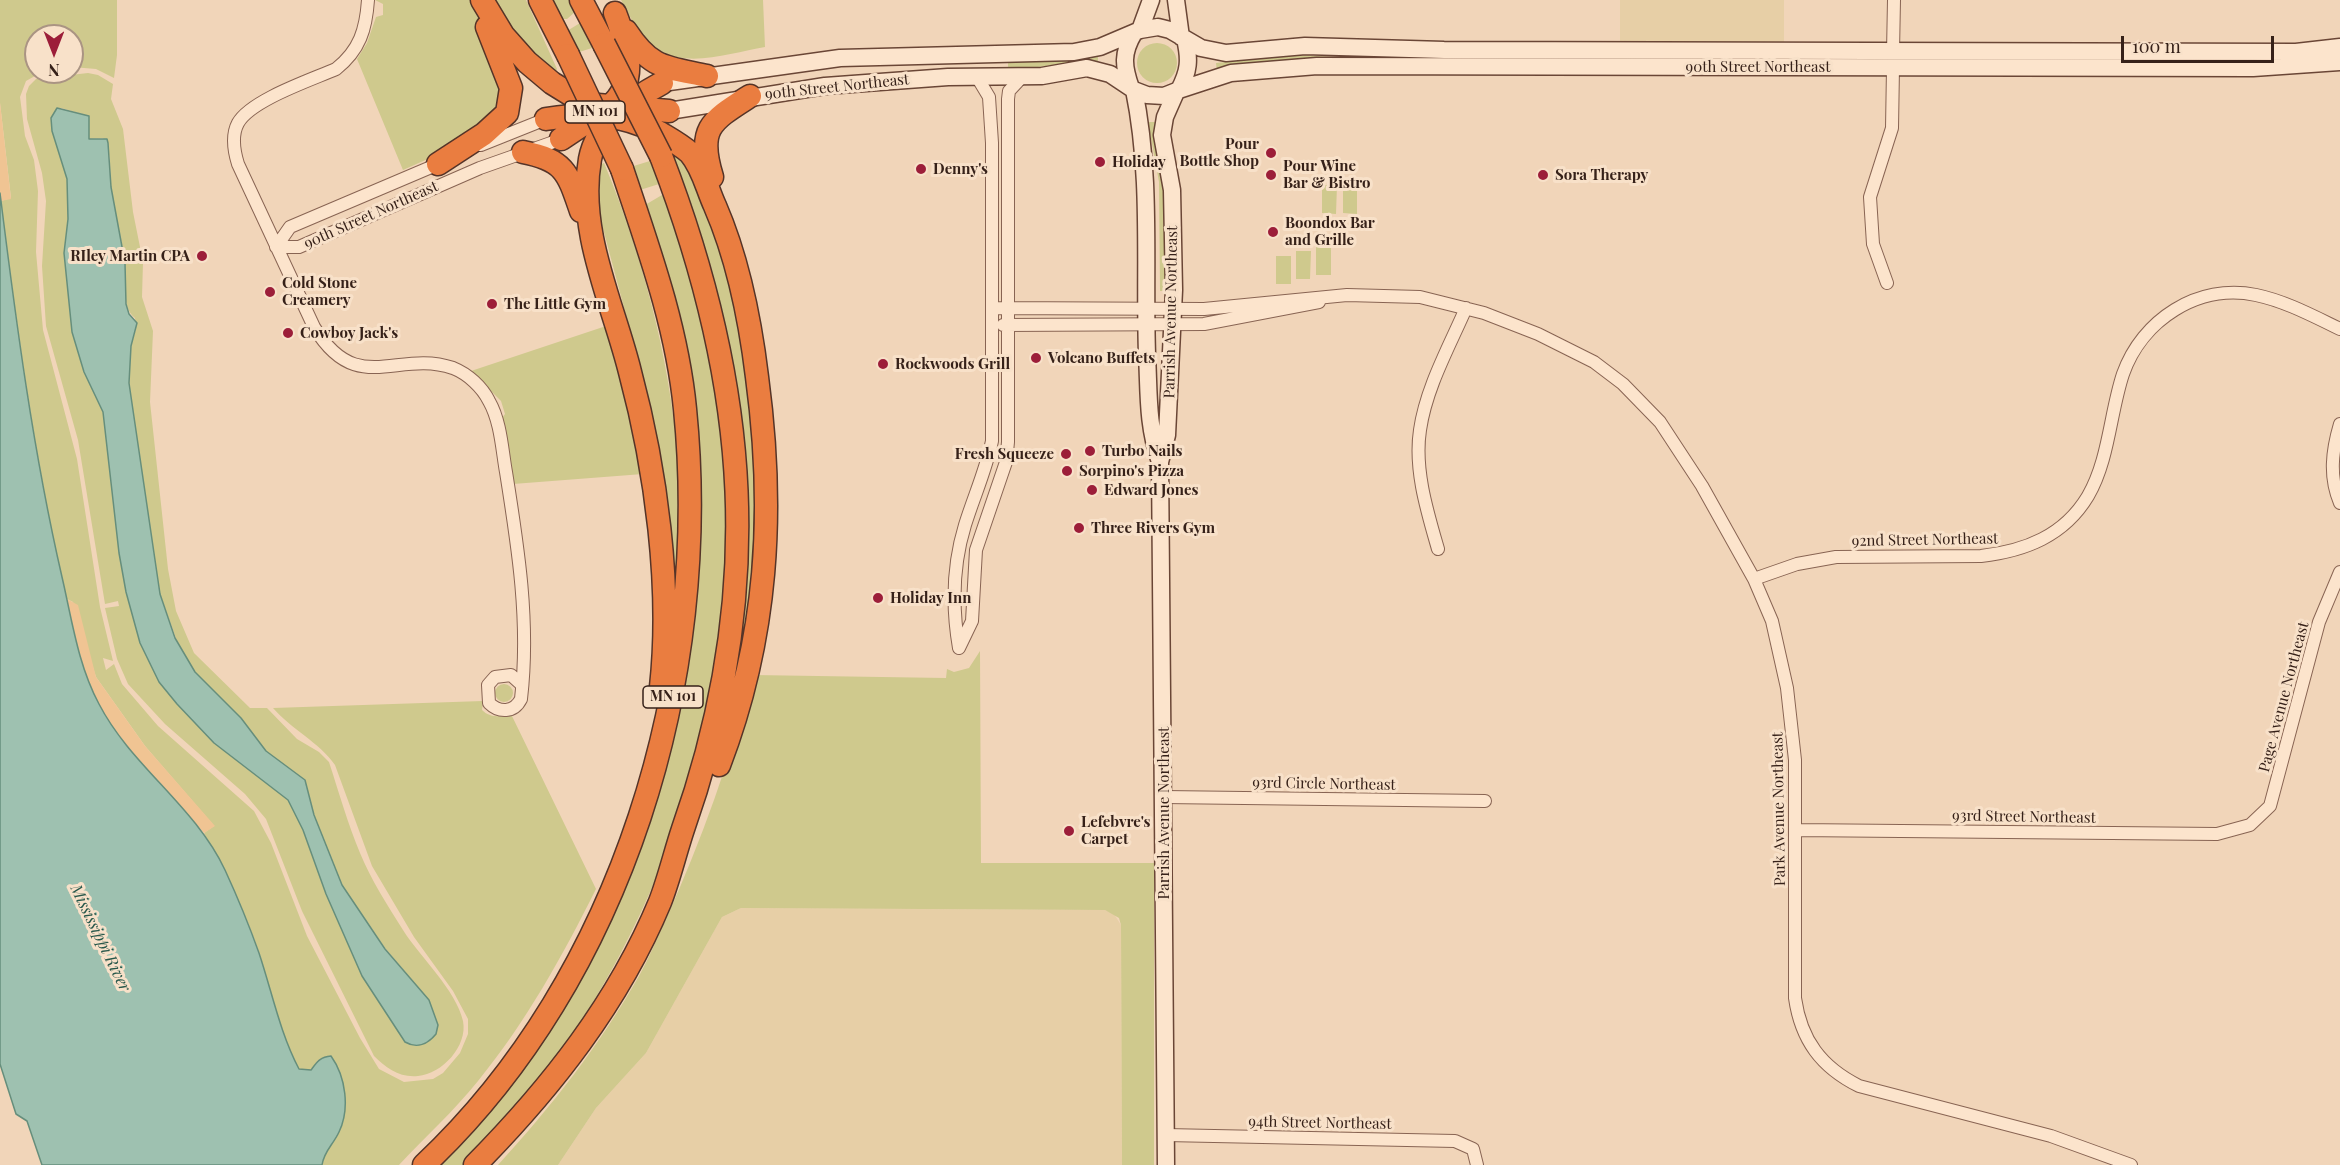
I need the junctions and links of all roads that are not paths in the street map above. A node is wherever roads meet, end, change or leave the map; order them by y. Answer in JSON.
{"nodes":[{"id":1,"x":368,"y":0,"type":"edge"},
{"id":2,"x":479,"y":0,"type":"edge"},
{"id":3,"x":540,"y":0,"type":"edge"},
{"id":4,"x":581,"y":0,"type":"edge"},
{"id":5,"x":1151,"y":0,"type":"edge"},
{"id":6,"x":1176,"y":0,"type":"edge"},
{"id":7,"x":1894,"y":0,"type":"edge"},
{"id":8,"x":612,"y":6,"type":"edge"},
{"id":9,"x":1137,"y":32,"type":"junction"},
{"id":10,"x":1183,"y":38,"type":"junction"},
{"id":11,"x":2340,"y":47,"type":"edge"},
{"id":12,"x":1893,"y":60,"type":"junction"},
{"id":13,"x":2340,"y":62,"type":"edge"},
{"id":14,"x":707,"y":76,"type":"junction"},
{"id":15,"x":1023,"y":76,"type":"junction"},
{"id":16,"x":977,"y":77,"type":"junction"},
{"id":17,"x":662,"y":83,"type":"joint"},
{"id":18,"x":1133,"y":89,"type":"junction"},
{"id":19,"x":1178,"y":91,"type":"junction"},
{"id":20,"x":750,"y":96,"type":"junction"},
{"id":21,"x":611,"y":111,"type":"junction"},
{"id":22,"x":669,"y":111,"type":"joint"},
{"id":23,"x":546,"y":119,"type":"joint"},
{"id":24,"x":561,"y":139,"type":"joint"},
{"id":25,"x":523,"y":152,"type":"junction"},
{"id":26,"x":438,"y":164,"type":"junction"},
{"id":27,"x":721,"y":216,"type":"junction"},
{"id":28,"x":592,"y":242,"type":"junction"},
{"id":29,"x":276,"y":247,"type":"junction"},
{"id":30,"x":1887,"y":283,"type":"dead end"},
{"id":31,"x":994,"y":308,"type":"junction"},
{"id":32,"x":1010,"y":308,"type":"junction"},
{"id":33,"x":1466,"y":308,"type":"junction"},
{"id":34,"x":1146,"y":316,"type":"junction"},
{"id":35,"x":1171,"y":317,"type":"junction"},
{"id":36,"x":994,"y":325,"type":"junction"},
{"id":37,"x":1010,"y":325,"type":"junction"},
{"id":38,"x":2340,"y":329,"type":"edge"},
{"id":39,"x":2340,"y":424,"type":"edge"},
{"id":40,"x":1160,"y":462,"type":"junction"},
{"id":41,"x":2340,"y":503,"type":"edge"},
{"id":42,"x":1438,"y":549,"type":"dead end"},
{"id":43,"x":2340,"y":572,"type":"edge"},
{"id":44,"x":1754,"y":579,"type":"junction"},
{"id":45,"x":521,"y":684,"type":"dead end"},
{"id":46,"x":1164,"y":797,"type":"junction"},
{"id":47,"x":1485,"y":801,"type":"dead end"},
{"id":48,"x":2250,"y":825,"type":"joint"},
{"id":49,"x":1796,"y":830,"type":"junction"},
{"id":50,"x":668,"y":871,"type":"junction"},
{"id":51,"x":614,"y":884,"type":"junction"},
{"id":52,"x":1166,"y":1135,"type":"junction"},
{"id":53,"x":424,"y":1165,"type":"edge"},
{"id":54,"x":475,"y":1165,"type":"edge"},
{"id":55,"x":1166,"y":1165,"type":"edge"},
{"id":56,"x":1478,"y":1165,"type":"edge"},
{"id":57,"x":2131,"y":1165,"type":"edge"}],
"edges":[{"from":1,"to":29,"type":"street"},
{"from":2,"to":21,"type":"highway"},
{"from":2,"to":26,"type":"highway"},
{"from":3,"to":51,"type":"highway","number":"MN 101","bridge":true},
{"from":4,"to":50,"type":"highway","number":"MN 101","bridge":true},
{"from":5,"to":9,"type":"main road"},
{"from":6,"to":10,"type":"main road"},
{"from":7,"to":12,"type":"street"},
{"from":8,"to":14,"type":"highway"},
{"from":8,"to":21,"type":"highway"},
{"from":9,"to":10,"type":"main road"},
{"from":9,"to":14,"type":"main road","name":"90th Street Northeast"},
{"from":9,"to":18,"type":"main road"},
{"from":10,"to":12,"type":"main road","name":"90th Street Northeast"},
{"from":10,"to":19,"type":"main road"},
{"from":11,"to":12,"type":"main road","name":"90th Street Northeast"},
{"from":12,"to":13,"type":"main road","name":"90th Street Northeast"},
{"from":12,"to":19,"type":"main road","name":"90th Street Northeast"},
{"from":12,"to":30,"type":"street"},
{"from":14,"to":17,"type":"main road","name":"90th Street Northeast"},
{"from":15,"to":16,"type":"main road","name":"90th Street Northeast"},
{"from":15,"to":18,"type":"main road","name":"90th Street Northeast"},
{"from":15,"to":32,"type":"street"},
{"from":16,"to":20,"type":"main road","name":"90th Street Northeast"},
{"from":16,"to":31,"type":"street"},
{"from":17,"to":21,"type":"highway"},
{"from":18,"to":19,"type":"main road"},
{"from":18,"to":34,"type":"main road","name":"Parrish Avenue Northeast"},
{"from":19,"to":35,"type":"main road","name":"Parrish Avenue Northeast"},
{"from":20,"to":22,"type":"main road","name":"90th Street Northeast"},
{"from":20,"to":27,"type":"highway"},
{"from":21,"to":22,"type":"highway"},
{"from":21,"to":23,"type":"highway"},
{"from":21,"to":24,"type":"highway"},
{"from":21,"to":27,"type":"highway"},
{"from":21,"to":28,"type":"highway"},
{"from":23,"to":26,"type":"street","name":"90th Street Northeast"},
{"from":24,"to":25,"type":"street","name":"90th Street Northeast"},
{"from":25,"to":28,"type":"highway"},
{"from":25,"to":29,"type":"street","name":"90th Street Northeast"},
{"from":26,"to":29,"type":"street","name":"90th Street Northeast"},
{"from":27,"to":50,"type":"highway"},
{"from":28,"to":51,"type":"highway"},
{"from":29,"to":45,"type":"street"},
{"from":31,"to":32,"type":"street"},
{"from":31,"to":36,"type":"street"},
{"from":32,"to":34,"type":"street"},
{"from":32,"to":37,"type":"street"},
{"from":33,"to":35,"type":"street","name":"Park Avenue Northeast"},
{"from":33,"to":42,"type":"street"},
{"from":33,"to":44,"type":"street","name":"Park Avenue Northeast"},
{"from":34,"to":35,"type":"street","name":"Park Avenue Northeast"},
{"from":34,"to":37,"type":"street"},
{"from":34,"to":40,"type":"main road","name":"Parrish Avenue Northeast"},
{"from":35,"to":40,"type":"main road","name":"Parrish Avenue Northeast"},
{"from":36,"to":37,"type":"street"},
{"from":36,"to":37,"type":"street"},
{"from":38,"to":44,"type":"street","name":"92nd Street Northeast"},
{"from":39,"to":41,"type":"street"},
{"from":40,"to":46,"type":"main road","name":"Parrish Avenue Northeast"},
{"from":43,"to":48,"type":"street","name":"Page Avenue Northeast"},
{"from":44,"to":49,"type":"street","name":"Park Avenue Northeast"},
{"from":46,"to":47,"type":"street","name":"93rd Circle Northeast"},
{"from":46,"to":52,"type":"main road","name":"Parrish Avenue Northeast"},
{"from":48,"to":49,"type":"street","name":"93rd Street Northeast"},
{"from":49,"to":57,"type":"street","name":"Park Avenue Northeast"},
{"from":50,"to":54,"type":"highway","number":"MN 101"},
{"from":51,"to":53,"type":"highway","number":"MN 101"},
{"from":52,"to":55,"type":"main road","name":"Parrish Avenue Northeast"},
{"from":52,"to":56,"type":"street","name":"94th Street Northeast"}]}
